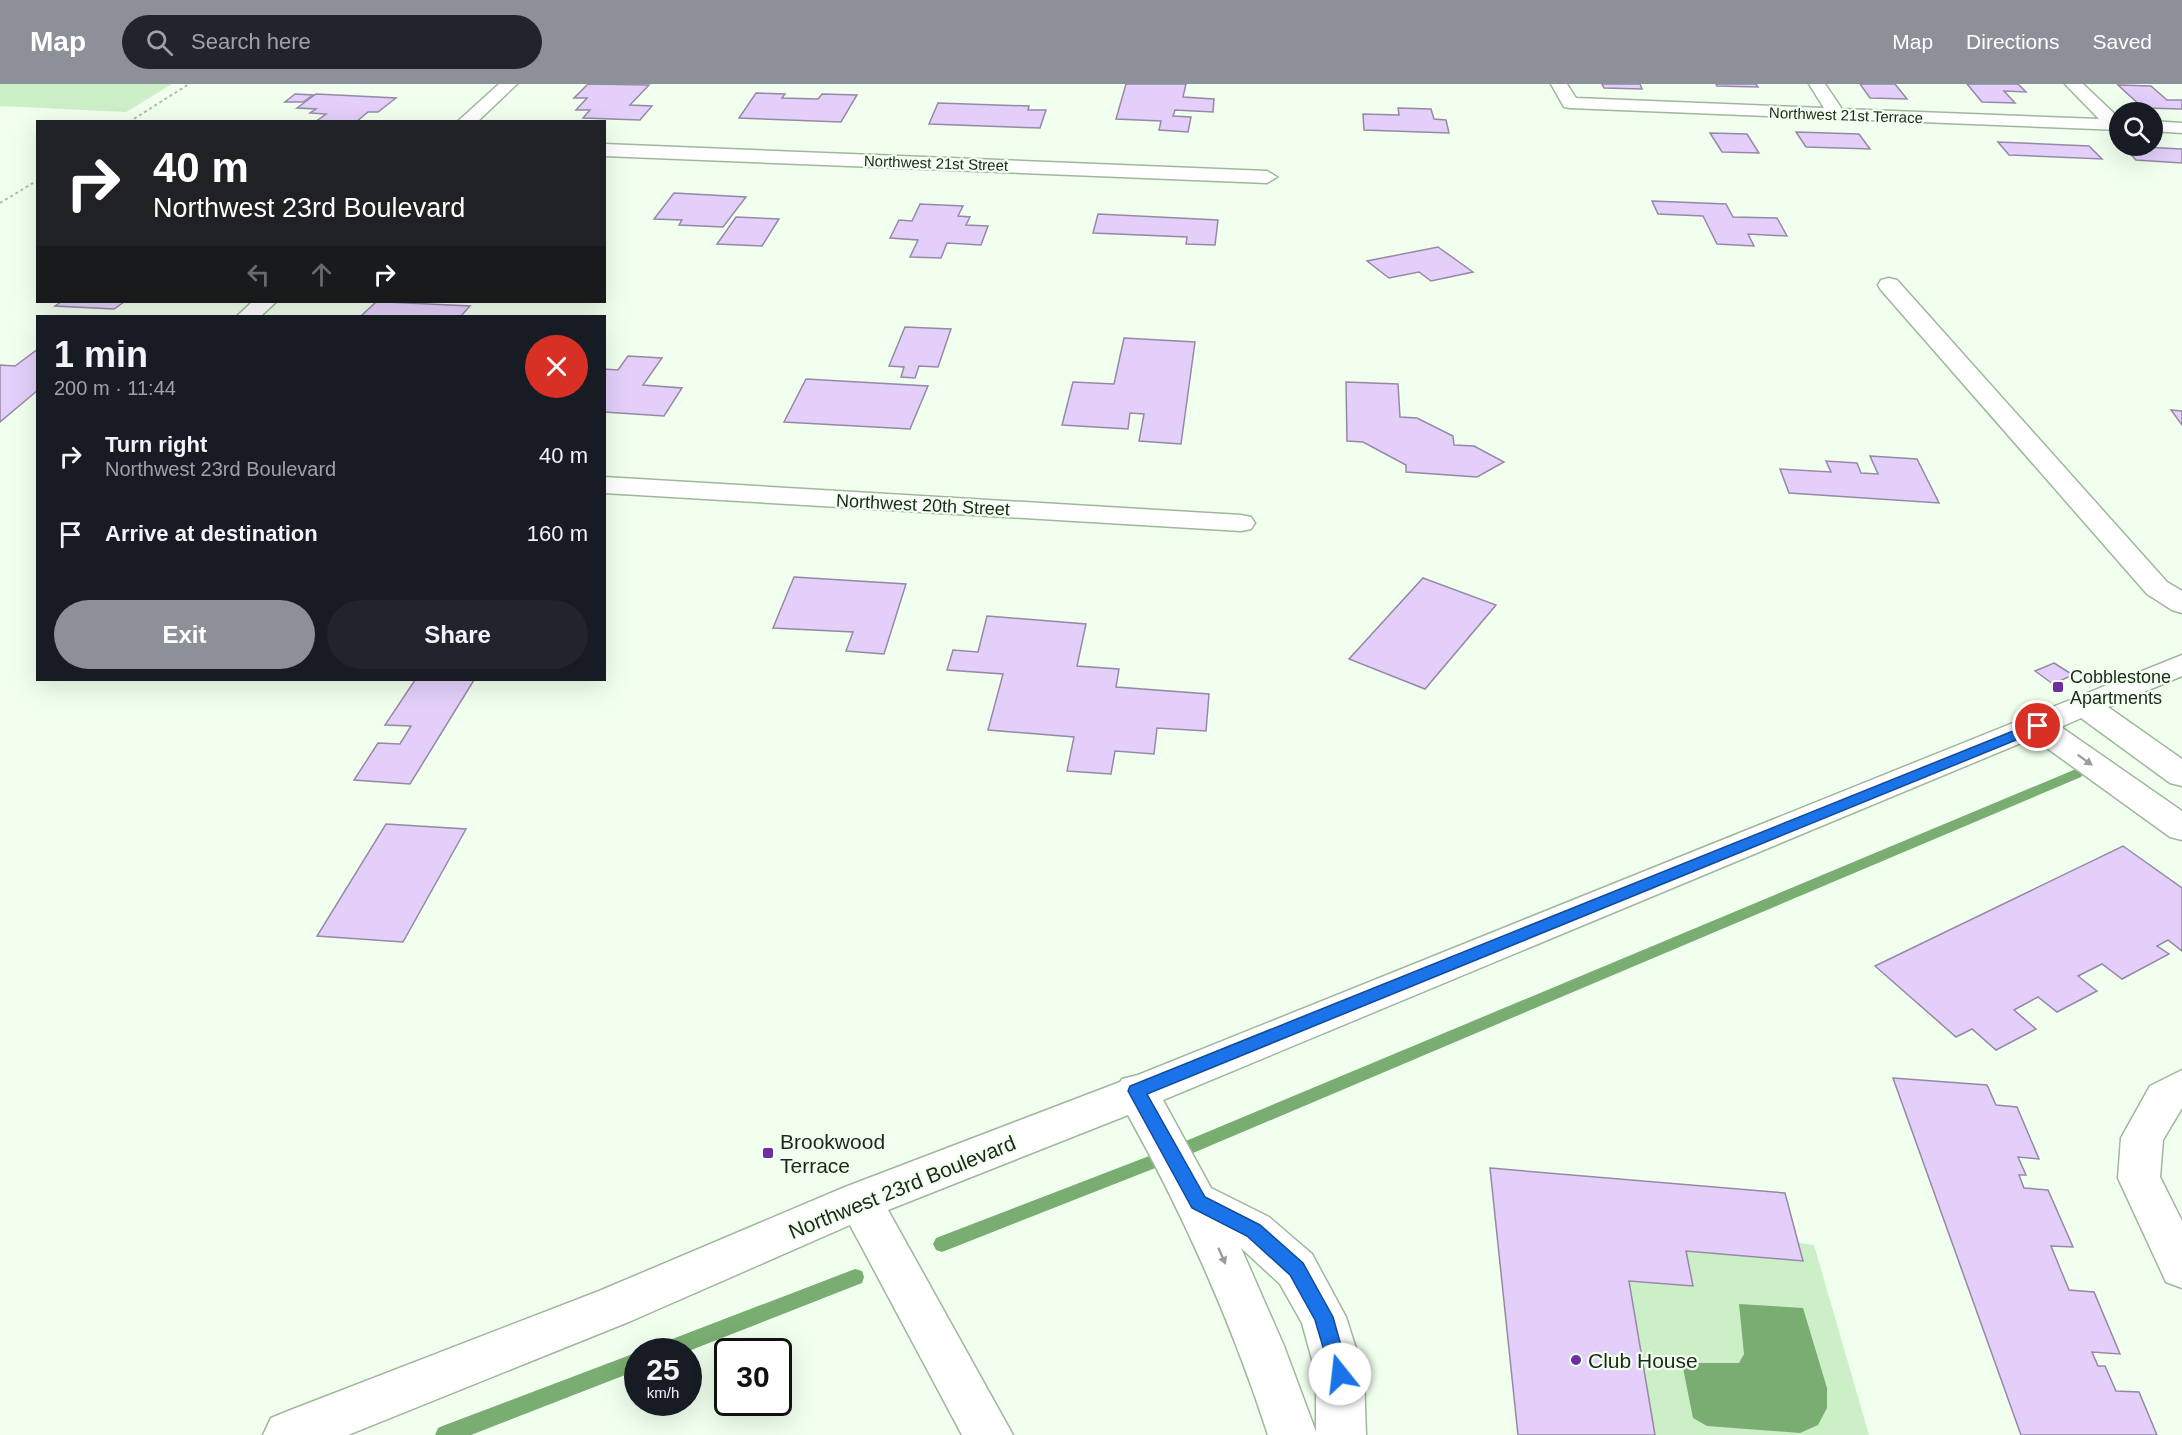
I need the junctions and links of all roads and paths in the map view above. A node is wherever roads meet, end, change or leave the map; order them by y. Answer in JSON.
{"nodes":[{"id":1,"x":189,"y":84,"type":"edge"},
{"id":2,"x":509,"y":84,"type":"edge"},
{"id":3,"x":1559,"y":84,"type":"edge"},
{"id":4,"x":1817,"y":84,"type":"edge"},
{"id":5,"x":2073,"y":84,"type":"edge"},
{"id":6,"x":1838,"y":114,"type":"junction"},
{"id":7,"x":2109,"y":117,"type":"edge"},
{"id":8,"x":132,"y":120,"type":"edge"},
{"id":9,"x":468,"y":120,"type":"edge"},
{"id":10,"x":2109,"y":125,"type":"edge"},
{"id":11,"x":2163,"y":127,"type":"edge"},
{"id":12,"x":2182,"y":128,"type":"edge"},
{"id":13,"x":606,"y":150,"type":"edge"},
{"id":14,"x":1267,"y":177,"type":"dead end"},
{"id":15,"x":36,"y":181,"type":"edge"},
{"id":16,"x":0,"y":203,"type":"edge"},
{"id":17,"x":1889,"y":285,"type":"dead end"},
{"id":18,"x":264,"y":303,"type":"edge"},
{"id":19,"x":249,"y":315,"type":"edge"},
{"id":20,"x":606,"y":485,"type":"edge"},
{"id":21,"x":1241,"y":523,"type":"dead end"},
{"id":22,"x":2182,"y":604,"type":"edge"},
{"id":23,"x":2182,"y":665,"type":"edge"},
{"id":24,"x":2084,"y":705,"type":"junction"},
{"id":25,"x":2038,"y":726,"type":"junction"},
{"id":26,"x":2182,"y":775,"type":"edge"},
{"id":27,"x":2182,"y":828,"type":"edge"},
{"id":28,"x":2182,"y":1087,"type":"edge"},
{"id":29,"x":1136,"y":1091,"type":"junction"},
{"id":30,"x":860,"y":1201,"type":"junction"},
{"id":31,"x":1198,"y":1202,"type":"junction"},
{"id":32,"x":2182,"y":1267,"type":"edge"},
{"id":33,"x":334,"y":1427,"type":"edge"},
{"id":34,"x":288,"y":1435,"type":"edge"},
{"id":35,"x":988,"y":1435,"type":"edge"},
{"id":36,"x":1293,"y":1435,"type":"edge"},
{"id":37,"x":1341,"y":1435,"type":"edge"}],
"edges":[{"from":1,"to":8,"type":"path"},
{"from":2,"to":9,"type":"street"},
{"from":3,"to":6,"type":"street","name":"Northwest 21st Terrace"},
{"from":4,"to":6,"type":"street"},
{"from":5,"to":7,"type":"street"},
{"from":6,"to":10,"type":"street","name":"Northwest 21st Terrace"},
{"from":11,"to":12,"type":"street"},
{"from":13,"to":14,"type":"street","name":"Northwest 21st Street"},
{"from":15,"to":16,"type":"path"},
{"from":17,"to":22,"type":"street"},
{"from":18,"to":19,"type":"street"},
{"from":20,"to":21,"type":"street","name":"Northwest 20th Street"},
{"from":23,"to":24,"type":"street","name":"Northwest 23rd Boulevard"},
{"from":24,"to":25,"type":"street","name":"Northwest 23rd Boulevard"},
{"from":24,"to":26,"type":"street"},
{"from":25,"to":27,"type":"street","one_way":true},
{"from":25,"to":29,"type":"street","name":"Northwest 23rd Boulevard"},
{"from":28,"to":32,"type":"street"},
{"from":29,"to":30,"type":"street","name":"Northwest 23rd Boulevard"},
{"from":29,"to":31,"type":"street"},
{"from":30,"to":33,"type":"street","name":"Northwest 23rd Boulevard"},
{"from":30,"to":35,"type":"street"},
{"from":31,"to":36,"type":"street","one_way":true},
{"from":31,"to":37,"type":"street"},
{"from":33,"to":34,"type":"street","name":"Northwest 23rd Boulevard"}]}
